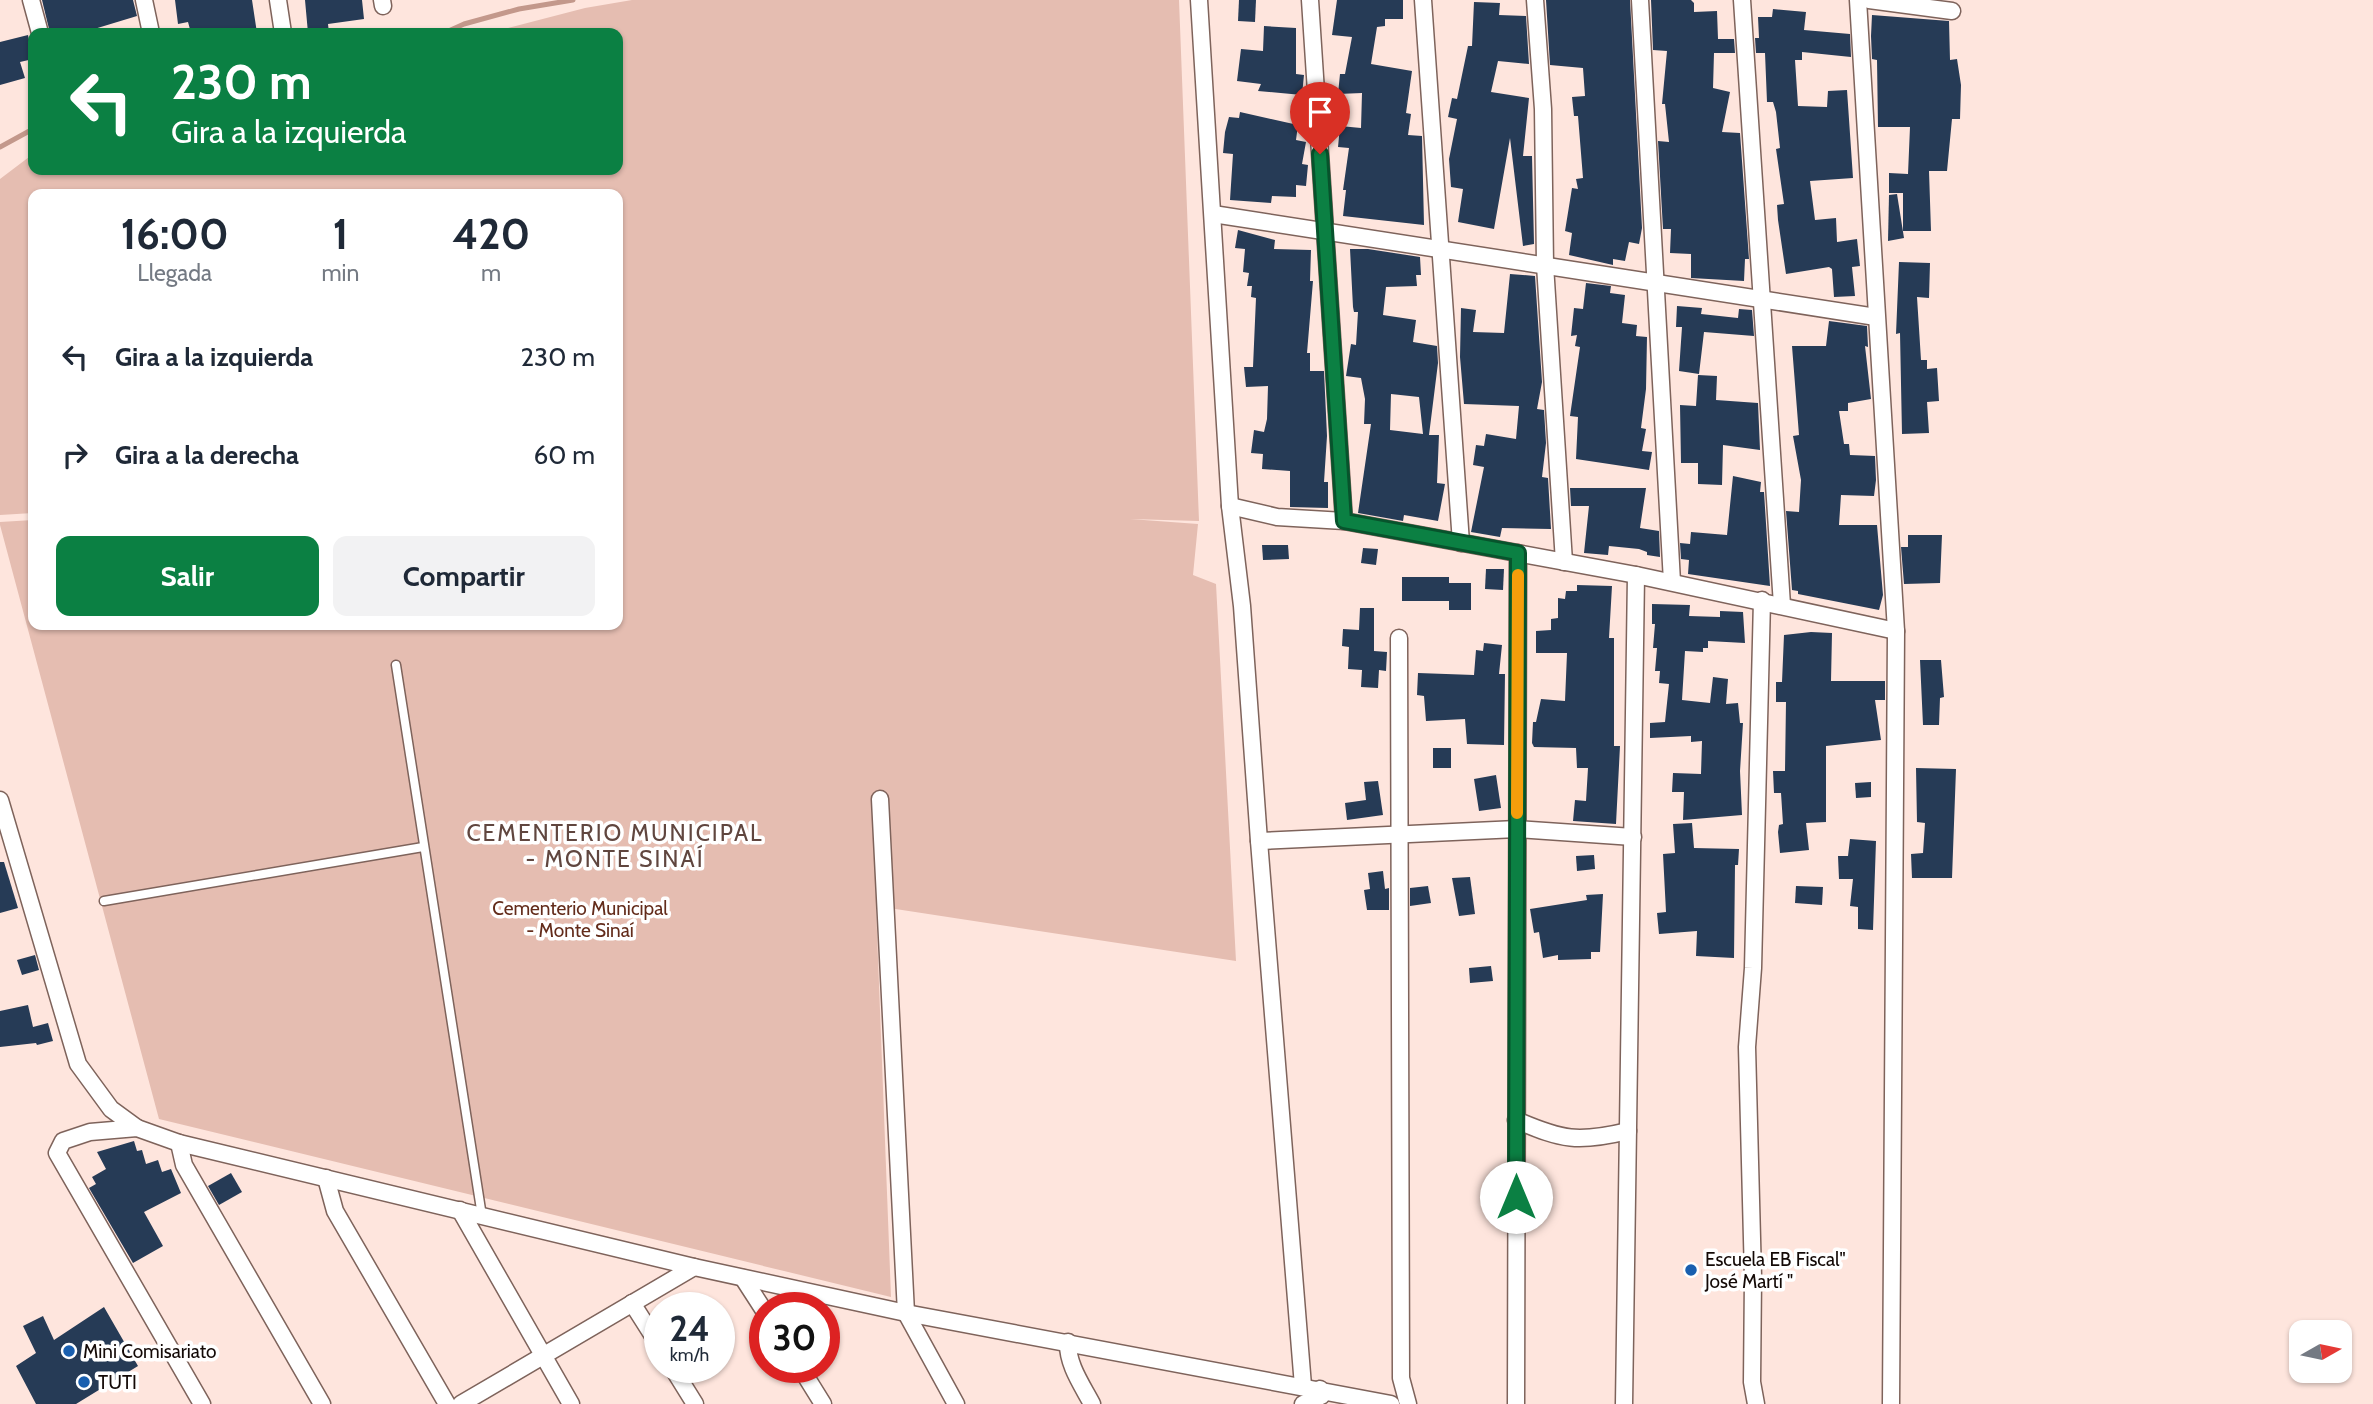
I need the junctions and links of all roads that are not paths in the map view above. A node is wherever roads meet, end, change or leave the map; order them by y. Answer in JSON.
{"nodes":[{"id":1,"x":31,"y":0,"type":"edge"},
{"id":2,"x":144,"y":0,"type":"edge"},
{"id":3,"x":278,"y":0,"type":"edge"},
{"id":4,"x":1199,"y":0,"type":"edge"},
{"id":5,"x":1310,"y":0,"type":"edge"},
{"id":6,"x":1423,"y":0,"type":"edge"},
{"id":7,"x":1535,"y":0,"type":"edge"},
{"id":8,"x":1640,"y":0,"type":"edge"},
{"id":9,"x":1742,"y":0,"type":"edge"},
{"id":10,"x":1858,"y":0,"type":"edge"},
{"id":11,"x":1869,"y":0,"type":"edge"},
{"id":12,"x":1952,"y":11,"type":"dead end"},
{"id":13,"x":39,"y":28,"type":"edge"},
{"id":14,"x":150,"y":28,"type":"edge"},
{"id":15,"x":282,"y":28,"type":"edge"},
{"id":16,"x":1213,"y":214,"type":"junction"},
{"id":17,"x":1325,"y":231,"type":"junction"},
{"id":18,"x":1440,"y":249,"type":"junction"},
{"id":19,"x":1545,"y":265,"type":"junction"},
{"id":20,"x":1656,"y":283,"type":"junction"},
{"id":21,"x":1762,"y":299,"type":"junction"},
{"id":22,"x":1876,"y":317,"type":"junction"},
{"id":23,"x":1230,"y":506,"type":"junction"},
{"id":24,"x":1344,"y":521,"type":"junction"},
{"id":25,"x":1461,"y":543,"type":"junction"},
{"id":26,"x":1518,"y":553,"type":"junction"},
{"id":27,"x":1564,"y":562,"type":"junction"},
{"id":28,"x":1636,"y":575,"type":"junction"},
{"id":29,"x":1672,"y":582,"type":"junction"},
{"id":30,"x":1762,"y":600,"type":"junction"},
{"id":31,"x":1782,"y":605,"type":"junction"},
{"id":32,"x":1896,"y":631,"type":"junction"},
{"id":33,"x":1399,"y":638,"type":"dead end"},
{"id":34,"x":396,"y":665,"type":"dead end"},
{"id":35,"x":880,"y":799,"type":"dead end"},
{"id":36,"x":0,"y":800,"type":"edge"},
{"id":37,"x":1517,"y":829,"type":"junction"},
{"id":38,"x":1400,"y":833,"type":"junction"},
{"id":39,"x":1633,"y":837,"type":"junction"},
{"id":40,"x":1259,"y":841,"type":"junction"},
{"id":41,"x":423,"y":847,"type":"junction"},
{"id":42,"x":104,"y":901,"type":"dead end"},
{"id":43,"x":1516,"y":1120,"type":"junction"},
{"id":44,"x":137,"y":1128,"type":"junction"},
{"id":45,"x":1628,"y":1131,"type":"junction"},
{"id":46,"x":179,"y":1143,"type":"junction"},
{"id":47,"x":326,"y":1178,"type":"junction"},
{"id":48,"x":460,"y":1210,"type":"junction"},
{"id":49,"x":482,"y":1216,"type":"junction"},
{"id":50,"x":694,"y":1266,"type":"junction"},
{"id":51,"x":743,"y":1278,"type":"junction"},
{"id":52,"x":752,"y":1292,"type":"edge"},
{"id":53,"x":632,"y":1303,"type":"junction"},
{"id":54,"x":906,"y":1313,"type":"junction"},
{"id":55,"x":644,"y":1322,"type":"edge"},
{"id":56,"x":1068,"y":1342,"type":"junction"},
{"id":57,"x":541,"y":1356,"type":"junction"},
{"id":58,"x":682,"y":1383,"type":"edge"},
{"id":59,"x":810,"y":1383,"type":"edge"},
{"id":60,"x":1303,"y":1386,"type":"junction"},
{"id":61,"x":1320,"y":1389,"type":"junction"},
{"id":62,"x":202,"y":1404,"type":"edge"},
{"id":63,"x":322,"y":1404,"type":"edge"},
{"id":64,"x":447,"y":1404,"type":"edge"},
{"id":65,"x":461,"y":1404,"type":"edge"},
{"id":66,"x":571,"y":1404,"type":"edge"},
{"id":67,"x":695,"y":1404,"type":"edge"},
{"id":68,"x":823,"y":1404,"type":"edge"},
{"id":69,"x":956,"y":1404,"type":"edge"},
{"id":70,"x":1092,"y":1404,"type":"edge"},
{"id":71,"x":1303,"y":1404,"type":"edge"},
{"id":72,"x":1391,"y":1404,"type":"edge"},
{"id":73,"x":1408,"y":1404,"type":"edge"},
{"id":74,"x":1516,"y":1404,"type":"edge"},
{"id":75,"x":1625,"y":1404,"type":"edge"},
{"id":76,"x":1756,"y":1404,"type":"edge"},
{"id":77,"x":1891,"y":1404,"type":"edge"}],
"edges":[{"from":1,"to":13,"type":"street"},
{"from":2,"to":14,"type":"street"},
{"from":3,"to":15,"type":"street"},
{"from":4,"to":16,"type":"street"},
{"from":5,"to":17,"type":"street"},
{"from":6,"to":18,"type":"street"},
{"from":7,"to":19,"type":"street"},
{"from":8,"to":20,"type":"street"},
{"from":9,"to":21,"type":"street"},
{"from":10,"to":22,"type":"street"},
{"from":11,"to":12,"type":"street"},
{"from":16,"to":17,"type":"street"},
{"from":16,"to":23,"type":"street"},
{"from":17,"to":18,"type":"street"},
{"from":17,"to":24,"type":"street"},
{"from":18,"to":19,"type":"street"},
{"from":18,"to":25,"type":"street"},
{"from":19,"to":20,"type":"street"},
{"from":19,"to":27,"type":"street"},
{"from":20,"to":21,"type":"street"},
{"from":20,"to":29,"type":"street"},
{"from":21,"to":22,"type":"street"},
{"from":21,"to":31,"type":"street"},
{"from":22,"to":32,"type":"street"},
{"from":23,"to":24,"type":"street"},
{"from":23,"to":40,"type":"street"},
{"from":24,"to":25,"type":"street"},
{"from":25,"to":26,"type":"street"},
{"from":26,"to":27,"type":"street"},
{"from":26,"to":37,"type":"street"},
{"from":27,"to":28,"type":"street"},
{"from":28,"to":29,"type":"street"},
{"from":28,"to":39,"type":"street"},
{"from":29,"to":30,"type":"street"},
{"from":30,"to":31,"type":"street"},
{"from":30,"to":76,"type":"street"},
{"from":31,"to":32,"type":"street"},
{"from":32,"to":77,"type":"street"},
{"from":33,"to":38,"type":"street"},
{"from":34,"to":41,"type":"lane"},
{"from":35,"to":54,"type":"street"},
{"from":36,"to":44,"type":"street"},
{"from":37,"to":38,"type":"street"},
{"from":37,"to":39,"type":"street"},
{"from":37,"to":43,"type":"street"},
{"from":38,"to":40,"type":"street"},
{"from":38,"to":73,"type":"street"},
{"from":39,"to":45,"type":"street"},
{"from":40,"to":60,"type":"street"},
{"from":41,"to":42,"type":"lane"},
{"from":41,"to":49,"type":"lane"},
{"from":43,"to":45,"type":"street"},
{"from":43,"to":74,"type":"street"},
{"from":44,"to":46,"type":"street"},
{"from":44,"to":62,"type":"street"},
{"from":45,"to":75,"type":"street"},
{"from":46,"to":47,"type":"street"},
{"from":46,"to":63,"type":"street"},
{"from":47,"to":48,"type":"street"},
{"from":47,"to":64,"type":"street"},
{"from":48,"to":49,"type":"street"},
{"from":48,"to":57,"type":"street"},
{"from":49,"to":50,"type":"street"},
{"from":50,"to":51,"type":"street"},
{"from":50,"to":53,"type":"street"},
{"from":51,"to":52,"type":"street"},
{"from":51,"to":54,"type":"street"},
{"from":53,"to":55,"type":"street"},
{"from":53,"to":57,"type":"street"},
{"from":54,"to":56,"type":"street"},
{"from":54,"to":69,"type":"street"},
{"from":56,"to":60,"type":"street"},
{"from":56,"to":70,"type":"street"},
{"from":57,"to":65,"type":"street"},
{"from":57,"to":66,"type":"street"},
{"from":58,"to":67,"type":"street"},
{"from":59,"to":68,"type":"street"},
{"from":60,"to":61,"type":"street"},
{"from":61,"to":71,"type":"street"},
{"from":61,"to":72,"type":"street"}]}
